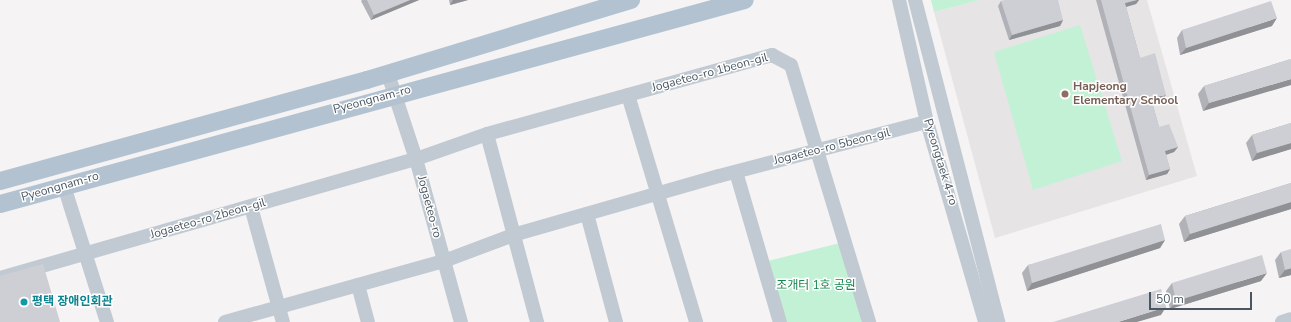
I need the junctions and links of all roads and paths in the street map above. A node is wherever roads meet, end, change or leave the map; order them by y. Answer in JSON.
{"nodes":[{"id":1,"x":631,"y":0,"type":"edge"},
{"id":2,"x":744,"y":0,"type":"edge"},
{"id":3,"x":899,"y":0,"type":"edge"},
{"id":4,"x":915,"y":0,"type":"edge"},
{"id":5,"x":388,"y":74,"type":"junction"},
{"id":6,"x":395,"y":94,"type":"junction"},
{"id":7,"x":628,"y":95,"type":"junction"},
{"id":8,"x":927,"y":122,"type":"junction"},
{"id":9,"x":487,"y":134,"type":"junction"},
{"id":10,"x":819,"y":150,"type":"junction"},
{"id":11,"x":416,"y":159,"type":"junction"},
{"id":12,"x":736,"y":172,"type":"junction"},
{"id":13,"x":0,"y":181,"type":"edge"},
{"id":14,"x":64,"y":186,"type":"junction"},
{"id":15,"x":658,"y":194,"type":"junction"},
{"id":16,"x":0,"y":204,"type":"edge"},
{"id":17,"x":251,"y":207,"type":"junction"},
{"id":18,"x":587,"y":214,"type":"junction"},
{"id":19,"x":513,"y":235,"type":"junction"},
{"id":20,"x":86,"y":253,"type":"junction"},
{"id":21,"x":444,"y":260,"type":"junction"},
{"id":22,"x":0,"y":278,"type":"edge"},
{"id":23,"x":358,"y":285,"type":"junction"},
{"id":24,"x":278,"y":306,"type":"junction"},
{"id":25,"x":1291,"y":319,"type":"edge"},
{"id":26,"x":107,"y":322,"type":"edge"},
{"id":27,"x":225,"y":322,"type":"edge"},
{"id":28,"x":282,"y":322,"type":"edge"},
{"id":29,"x":368,"y":322,"type":"edge"},
{"id":30,"x":461,"y":322,"type":"edge"},
{"id":31,"x":537,"y":322,"type":"edge"},
{"id":32,"x":616,"y":322,"type":"edge"},
{"id":33,"x":696,"y":322,"type":"edge"},
{"id":34,"x":780,"y":322,"type":"edge"},
{"id":35,"x":869,"y":322,"type":"edge"},
{"id":36,"x":985,"y":322,"type":"edge"},
{"id":37,"x":998,"y":322,"type":"edge"},
{"id":38,"x":1282,"y":322,"type":"edge"}],
"edges":[{"from":1,"to":5,"type":"main road","name":"Pyeongnam-ro"},
{"from":2,"to":6,"type":"main road","name":"Pyeongnam-ro"},
{"from":3,"to":8,"type":"street","name":"Pyeongtaek 4-ro"},
{"from":4,"to":37,"type":"street","name":"Pyeongtaek 4-ro"},
{"from":5,"to":6,"type":"street","name":"Jogaeteo-ro"},
{"from":5,"to":13,"type":"main road","name":"Pyeongnam-ro"},
{"from":6,"to":11,"type":"street","name":"Jogaeteo-ro"},
{"from":6,"to":14,"type":"main road","name":"Pyeongnam-ro"},
{"from":7,"to":9,"type":"street","name":"Jogaeteo-ro 1beon-gil"},
{"from":7,"to":10,"type":"street","name":"Jogaeteo-ro 1beon-gil"},
{"from":7,"to":15,"type":"street"},
{"from":8,"to":10,"type":"street","name":"Jogaeteo-ro 5beon-gil"},
{"from":8,"to":36,"type":"street","name":"Pyeongtaek 4-ro"},
{"from":9,"to":11,"type":"street","name":"Jogaeteo-ro 1beon-gil"},
{"from":9,"to":19,"type":"street"},
{"from":10,"to":12,"type":"street","name":"Jogaeteo-ro 5beon-gil"},
{"from":10,"to":35,"type":"street","name":"Jogaeteo-ro 1beon-gil"},
{"from":11,"to":17,"type":"street","name":"Jogaeteo-ro 2beon-gil"},
{"from":11,"to":21,"type":"street","name":"Jogaeteo-ro"},
{"from":12,"to":15,"type":"street","name":"Jogaeteo-ro 5beon-gil"},
{"from":12,"to":34,"type":"street"},
{"from":14,"to":16,"type":"main road","name":"Pyeongnam-ro"},
{"from":14,"to":20,"type":"street"},
{"from":15,"to":18,"type":"street","name":"Jogaeteo-ro 5beon-gil"},
{"from":15,"to":33,"type":"street"},
{"from":17,"to":20,"type":"street","name":"Jogaeteo-ro 2beon-gil"},
{"from":17,"to":24,"type":"street"},
{"from":18,"to":19,"type":"street","name":"Jogaeteo-ro 5beon-gil"},
{"from":18,"to":32,"type":"street"},
{"from":19,"to":21,"type":"street","name":"Jogaeteo-ro 5beon-gil"},
{"from":19,"to":31,"type":"street"},
{"from":20,"to":22,"type":"street","name":"Jogaeteo-ro 2beon-gil"},
{"from":20,"to":26,"type":"street"},
{"from":21,"to":23,"type":"street","name":"Jogaeteo-ro 5beon-gil"},
{"from":21,"to":30,"type":"street","name":"Jogaeteo-ro"},
{"from":23,"to":24,"type":"street","name":"Jogaeteo-ro 5beon-gil"},
{"from":23,"to":29,"type":"street"},
{"from":24,"to":27,"type":"street","name":"Jogaeteo-ro 5beon-gil"},
{"from":24,"to":28,"type":"street"},
{"from":25,"to":38,"type":"street"}]}
